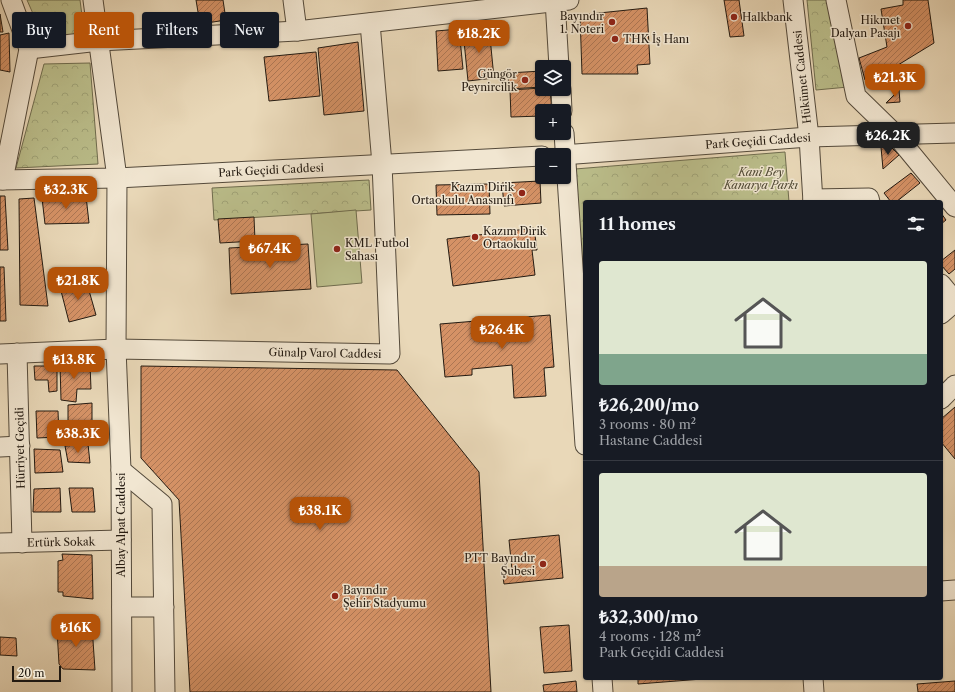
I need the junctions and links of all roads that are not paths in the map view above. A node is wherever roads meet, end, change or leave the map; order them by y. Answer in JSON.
{"nodes":[{"id":1,"x":11,"y":0,"type":"edge"},
{"id":2,"x":94,"y":0,"type":"edge"},
{"id":3,"x":293,"y":0,"type":"edge"},
{"id":4,"x":794,"y":0,"type":"edge"},
{"id":5,"x":836,"y":0,"type":"edge"},
{"id":6,"x":559,"y":1,"type":"edge"},
{"id":7,"x":95,"y":12,"type":"edge"},
{"id":8,"x":370,"y":23,"type":"junction"},
{"id":9,"x":297,"y":32,"type":"junction"},
{"id":10,"x":134,"y":39,"type":"edge"},
{"id":11,"x":74,"y":44,"type":"edge"},
{"id":12,"x":100,"y":48,"type":"edge"},
{"id":13,"x":29,"y":49,"type":"junction"},
{"id":14,"x":559,"y":60,"type":"edge"},
{"id":15,"x":955,"y":133,"type":"edge"},
{"id":16,"x":895,"y":134,"type":"junction"},
{"id":17,"x":809,"y":138,"type":"junction"},
{"id":18,"x":571,"y":155,"type":"edge"},
{"id":19,"x":535,"y":156,"type":"edge"},
{"id":20,"x":382,"y":164,"type":"junction"},
{"id":21,"x":117,"y":178,"type":"junction"},
{"id":22,"x":2,"y":180,"type":"edge"},
{"id":23,"x":566,"y":184,"type":"edge"},
{"id":24,"x":813,"y":200,"type":"edge"},
{"id":25,"x":955,"y":207,"type":"edge"},
{"id":26,"x":943,"y":286,"type":"edge"},
{"id":27,"x":955,"y":301,"type":"edge"},
{"id":28,"x":943,"y":312,"type":"edge"},
{"id":29,"x":116,"y":349,"type":"junction"},
{"id":30,"x":9,"y":354,"type":"edge"},
{"id":31,"x":583,"y":417,"type":"edge"},
{"id":32,"x":20,"y":446,"type":"junction"},
{"id":33,"x":0,"y":447,"type":"edge"},
{"id":34,"x":121,"y":470,"type":"junction"},
{"id":35,"x":121,"y":540,"type":"junction"},
{"id":36,"x":0,"y":543,"type":"edge"},
{"id":37,"x":22,"y":543,"type":"junction"},
{"id":38,"x":955,"y":590,"type":"edge"},
{"id":39,"x":943,"y":591,"type":"edge"},
{"id":40,"x":122,"y":607,"type":"junction"},
{"id":41,"x":164,"y":607,"type":"junction"},
{"id":42,"x":602,"y":680,"type":"edge"},
{"id":43,"x":813,"y":680,"type":"edge"},
{"id":44,"x":122,"y":692,"type":"edge"},
{"id":45,"x":165,"y":692,"type":"edge"},
{"id":46,"x":603,"y":692,"type":"edge"},
{"id":47,"x":814,"y":692,"type":"edge"}],
"edges":[{"from":1,"to":13,"type":"street"},
{"from":2,"to":7,"type":"street","name":"Albay Alpat Caddesi"},
{"from":3,"to":9,"type":"street"},
{"from":4,"to":17,"type":"street","name":"Hükümet Caddesi"},
{"from":5,"to":16,"type":"street"},
{"from":6,"to":8,"type":"street"},
{"from":6,"to":14,"type":"street"},
{"from":8,"to":9,"type":"street"},
{"from":8,"to":20,"type":"street","name":"Günalp Varol Caddesi"},
{"from":9,"to":10,"type":"street"},
{"from":11,"to":13,"type":"street"},
{"from":12,"to":21,"type":"street","name":"Albay Alpat Caddesi"},
{"from":13,"to":22,"type":"street"},
{"from":15,"to":16,"type":"street","name":"Park Geçidi Caddesi"},
{"from":16,"to":17,"type":"street","name":"Park Geçidi Caddesi"},
{"from":16,"to":25,"type":"street"},
{"from":17,"to":18,"type":"street","name":"Park Geçidi Caddesi"},
{"from":17,"to":24,"type":"street","name":"Hükümet Caddesi"},
{"from":19,"to":20,"type":"street","name":"Park Geçidi Caddesi"},
{"from":20,"to":21,"type":"street","name":"Park Geçidi Caddesi"},
{"from":20,"to":29,"type":"street","name":"Günalp Varol Caddesi"},
{"from":21,"to":22,"type":"street","name":"Park Geçidi Caddesi"},
{"from":21,"to":29,"type":"street","name":"Albay Alpat Caddesi"},
{"from":23,"to":31,"type":"street"},
{"from":26,"to":27,"type":"street"},
{"from":27,"to":28,"type":"street"},
{"from":29,"to":30,"type":"street","name":"Günalp Varol Caddesi"},
{"from":29,"to":34,"type":"street","name":"Albay Alpat Caddesi"},
{"from":30,"to":32,"type":"street","name":"Hürriyet Geçidi"},
{"from":32,"to":33,"type":"street"},
{"from":32,"to":37,"type":"street","name":"Hürriyet Geçidi"},
{"from":34,"to":35,"type":"street","name":"Albay Alpat Caddesi"},
{"from":34,"to":41,"type":"street"},
{"from":35,"to":37,"type":"street","name":"Ertürk Sokak"},
{"from":35,"to":40,"type":"street","name":"Albay Alpat Caddesi"},
{"from":36,"to":37,"type":"street","name":"Ertürk Sokak"},
{"from":38,"to":39,"type":"street"},
{"from":40,"to":41,"type":"street"},
{"from":40,"to":44,"type":"street","name":"Albay Alpat Caddesi"},
{"from":41,"to":45,"type":"street"},
{"from":42,"to":46,"type":"street"},
{"from":43,"to":47,"type":"street"}]}
